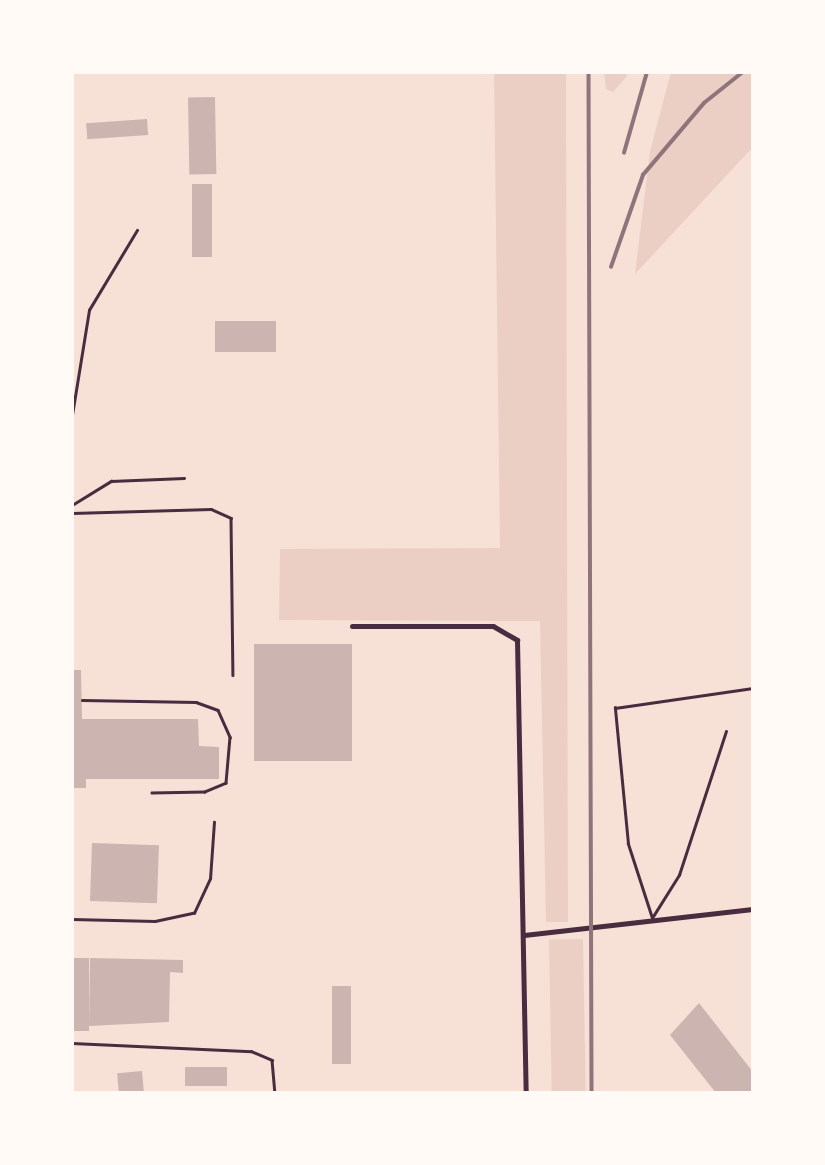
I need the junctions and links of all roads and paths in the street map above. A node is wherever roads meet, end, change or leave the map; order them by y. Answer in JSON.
{"nodes":[{"id":1,"x":137,"y":230,"type":"dead end"},
{"id":2,"x":72,"y":415,"type":"edge"},
{"id":3,"x":184,"y":478,"type":"dead end"},
{"id":4,"x":72,"y":505,"type":"edge"},
{"id":5,"x":72,"y":513,"type":"edge"},
{"id":6,"x":352,"y":626,"type":"dead end"},
{"id":7,"x":233,"y":675,"type":"dead end"},
{"id":8,"x":753,"y":688,"type":"edge"},
{"id":9,"x":82,"y":700,"type":"dead end"},
{"id":10,"x":726,"y":731,"type":"dead end"},
{"id":11,"x":152,"y":793,"type":"dead end"},
{"id":12,"x":214,"y":822,"type":"dead end"},
{"id":13,"x":753,"y":909,"type":"edge"},
{"id":14,"x":652,"y":918,"type":"junction"},
{"id":15,"x":72,"y":919,"type":"edge"},
{"id":16,"x":524,"y":935,"type":"junction"},
{"id":17,"x":72,"y":1043,"type":"edge"},
{"id":18,"x":275,"y":1093,"type":"edge"},
{"id":19,"x":526,"y":1093,"type":"edge"}],
"edges":[{"from":1,"to":2,"type":"lane"},
{"from":3,"to":4,"type":"lane"},
{"from":5,"to":7,"type":"lane"},
{"from":6,"to":16,"type":"street"},
{"from":8,"to":14,"type":"lane"},
{"from":9,"to":11,"type":"lane"},
{"from":10,"to":14,"type":"lane"},
{"from":12,"to":15,"type":"lane"},
{"from":13,"to":14,"type":"street"},
{"from":14,"to":16,"type":"street"},
{"from":16,"to":19,"type":"street"},
{"from":17,"to":18,"type":"lane"}]}
